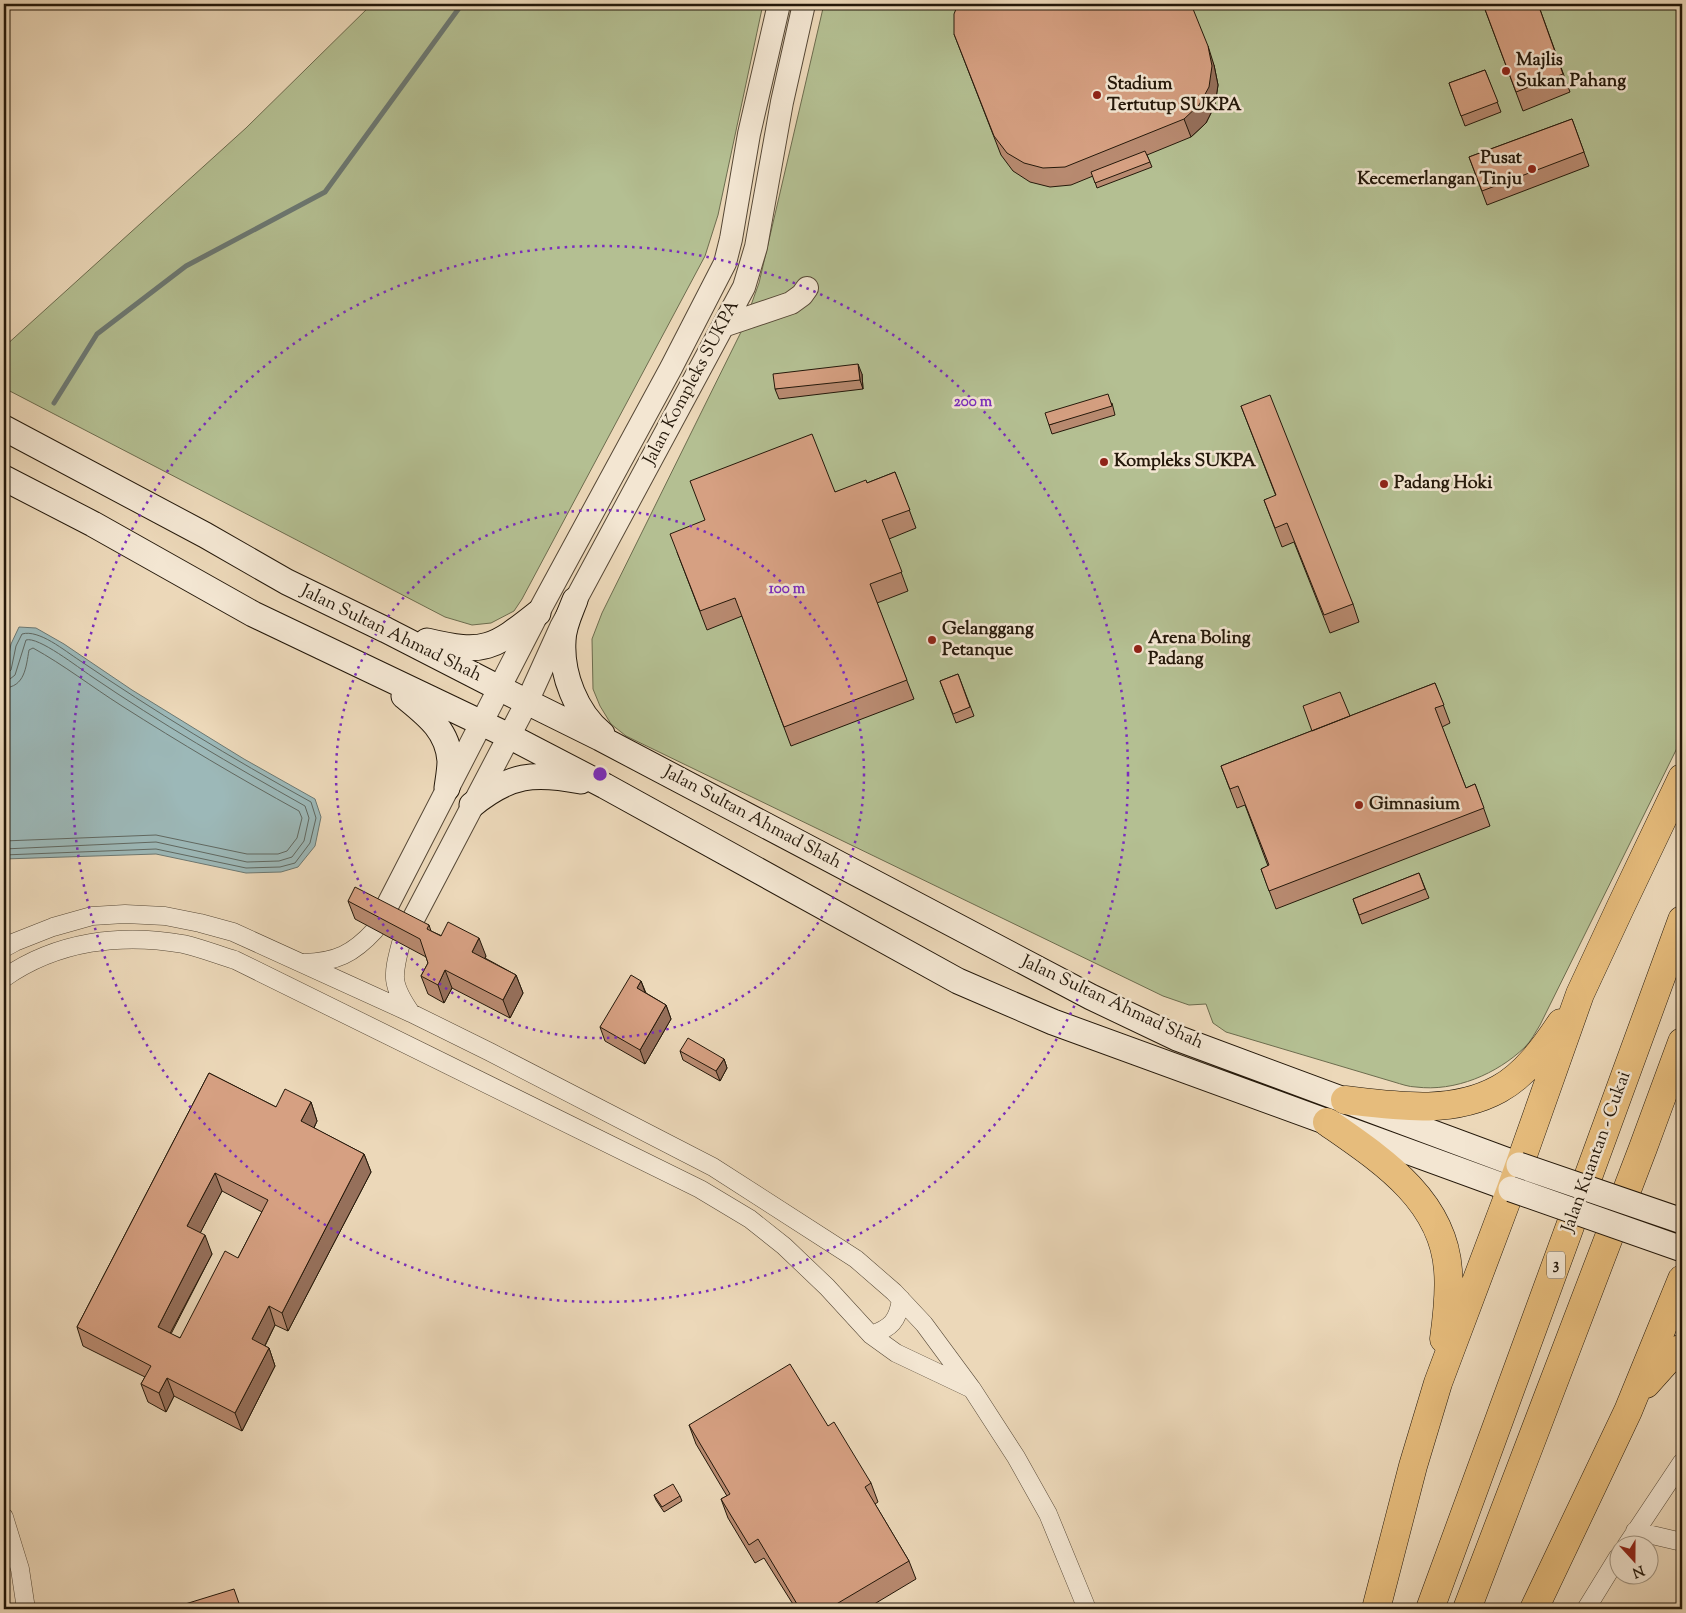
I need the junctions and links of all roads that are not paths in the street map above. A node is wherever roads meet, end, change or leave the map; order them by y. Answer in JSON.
{"nodes":[{"id":1,"x":779,"y":4,"type":"edge"},
{"id":2,"x":804,"y":4,"type":"edge"},
{"id":3,"x":807,"y":288,"type":"dead end"},
{"id":4,"x":723,"y":326,"type":"junction"},
{"id":5,"x":4,"y":428,"type":"edge"},
{"id":6,"x":4,"y":478,"type":"edge"},
{"id":7,"x":575,"y":600,"type":"junction"},
{"id":8,"x":538,"y":613,"type":"junction"},
{"id":9,"x":386,"y":630,"type":"junction"},
{"id":10,"x":373,"y":672,"type":"junction"},
{"id":11,"x":499,"y":688,"type":"junction"},
{"id":12,"x":527,"y":702,"type":"junction"},
{"id":13,"x":481,"y":723,"type":"junction"},
{"id":14,"x":509,"y":736,"type":"junction"},
{"id":15,"x":630,"y":754,"type":"junction"},
{"id":16,"x":1682,"y":778,"type":"edge"},
{"id":17,"x":605,"y":786,"type":"junction"},
{"id":18,"x":447,"y":788,"type":"junction"},
{"id":19,"x":472,"y":805,"type":"junction"},
{"id":20,"x":1682,"y":920,"type":"edge"},
{"id":21,"x":378,"y":923,"type":"joint"},
{"id":22,"x":405,"y":936,"type":"joint"},
{"id":23,"x":4,"y":948,"type":"edge"},
{"id":24,"x":303,"y":964,"type":"junction"},
{"id":25,"x":4,"y":978,"type":"edge"},
{"id":26,"x":1580,"y":994,"type":"junction"},
{"id":27,"x":411,"y":1013,"type":"junction"},
{"id":28,"x":1682,"y":1042,"type":"edge"},
{"id":29,"x":1345,"y":1100,"type":"junction"},
{"id":30,"x":1327,"y":1122,"type":"junction"},
{"id":31,"x":1515,"y":1177,"type":"junction"},
{"id":32,"x":1682,"y":1221,"type":"edge"},
{"id":33,"x":1682,"y":1249,"type":"edge"},
{"id":34,"x":1682,"y":1279,"type":"edge"},
{"id":35,"x":901,"y":1299,"type":"junction"},
{"id":36,"x":870,"y":1335,"type":"junction"},
{"id":37,"x":1682,"y":1348,"type":"edge"},
{"id":38,"x":1438,"y":1382,"type":"junction"},
{"id":39,"x":972,"y":1389,"type":"junction"},
{"id":40,"x":1628,"y":1412,"type":"junction"},
{"id":41,"x":1682,"y":1462,"type":"edge"},
{"id":42,"x":4,"y":1517,"type":"edge"},
{"id":43,"x":1631,"y":1536,"type":"edge"},
{"id":44,"x":1658,"y":1540,"type":"edge"},
{"id":45,"x":1682,"y":1542,"type":"edge"},
{"id":46,"x":1608,"y":1573,"type":"edge"},
{"id":47,"x":26,"y":1609,"type":"edge"},
{"id":48,"x":1087,"y":1609,"type":"edge"},
{"id":49,"x":1376,"y":1609,"type":"edge"},
{"id":50,"x":1430,"y":1609,"type":"edge"},
{"id":51,"x":1467,"y":1609,"type":"edge"},
{"id":52,"x":1534,"y":1609,"type":"edge"},
{"id":53,"x":1586,"y":1609,"type":"edge"}],
"edges":[{"from":1,"to":8,"type":"street","name":"Jalan Kompleks SUKPA"},
{"from":2,"to":4,"type":"street","name":"Jalan Kompleks SUKPA"},
{"from":3,"to":4,"type":"street"},
{"from":4,"to":7,"type":"street","name":"Jalan Kompleks SUKPA"},
{"from":5,"to":9,"type":"main road","name":"Jalan Sultan Ahmad Shah"},
{"from":6,"to":10,"type":"main road","name":"Jalan Sultan Ahmad Shah"},
{"from":7,"to":12,"type":"street","name":"Jalan Kompleks SUKPA"},
{"from":7,"to":15,"type":"main road"},
{"from":8,"to":9,"type":"main road"},
{"from":8,"to":11,"type":"street","name":"Jalan Kompleks SUKPA"},
{"from":9,"to":11,"type":"main road","name":"Jalan Sultan Ahmad Shah"},
{"from":10,"to":13,"type":"main road","name":"Jalan Sultan Ahmad Shah"},
{"from":10,"to":18,"type":"main road"},
{"from":11,"to":12,"type":"main road","name":"Jalan Sultan Ahmad Shah"},
{"from":11,"to":13,"type":"street","name":"Jalan Kompleks SUKPA"},
{"from":12,"to":14,"type":"street","name":"Jalan Kompleks SUKPA"},
{"from":12,"to":15,"type":"main road","name":"Jalan Sultan Ahmad Shah"},
{"from":13,"to":14,"type":"main road","name":"Jalan Sultan Ahmad Shah"},
{"from":13,"to":18,"type":"street","name":"Jalan Kompleks SUKPA"},
{"from":14,"to":17,"type":"main road","name":"Jalan Sultan Ahmad Shah"},
{"from":14,"to":19,"type":"street","name":"Jalan Kompleks SUKPA"},
{"from":15,"to":29,"type":"main road","name":"Jalan Sultan Ahmad Shah"},
{"from":16,"to":26,"type":"highway"},
{"from":17,"to":19,"type":"main road"},
{"from":17,"to":30,"type":"main road","name":"Jalan Sultan Ahmad Shah"},
{"from":18,"to":21,"type":"street","name":"Jalan Kompleks SUKPA"},
{"from":19,"to":22,"type":"street","name":"Jalan Kompleks SUKPA"},
{"from":20,"to":50,"type":"highway","name":"Jalan Kuantan - Cukai","number":"3"},
{"from":21,"to":24,"type":"street"},
{"from":22,"to":27,"type":"street"},
{"from":23,"to":24,"type":"street"},
{"from":24,"to":27,"type":"street"},
{"from":25,"to":36,"type":"street"},
{"from":26,"to":29,"type":"highway"},
{"from":26,"to":31,"type":"highway"},
{"from":27,"to":35,"type":"street"},
{"from":28,"to":51,"type":"highway"},
{"from":29,"to":31,"type":"main road","name":"Jalan Sultan Ahmad Shah"},
{"from":30,"to":31,"type":"main road","name":"Jalan Sultan Ahmad Shah"},
{"from":30,"to":38,"type":"highway"},
{"from":31,"to":32,"type":"main road","bridge":true},
{"from":31,"to":33,"type":"main road","bridge":true},
{"from":31,"to":38,"type":"highway"},
{"from":34,"to":40,"type":"highway"},
{"from":35,"to":36,"type":"street"},
{"from":35,"to":39,"type":"street"},
{"from":36,"to":39,"type":"street"},
{"from":37,"to":40,"type":"highway"},
{"from":38,"to":49,"type":"highway"},
{"from":39,"to":48,"type":"street"},
{"from":40,"to":52,"type":"highway"},
{"from":41,"to":43,"type":"street"},
{"from":42,"to":47,"type":"street"},
{"from":44,"to":45,"type":"street"},
{"from":46,"to":53,"type":"street"}]}
